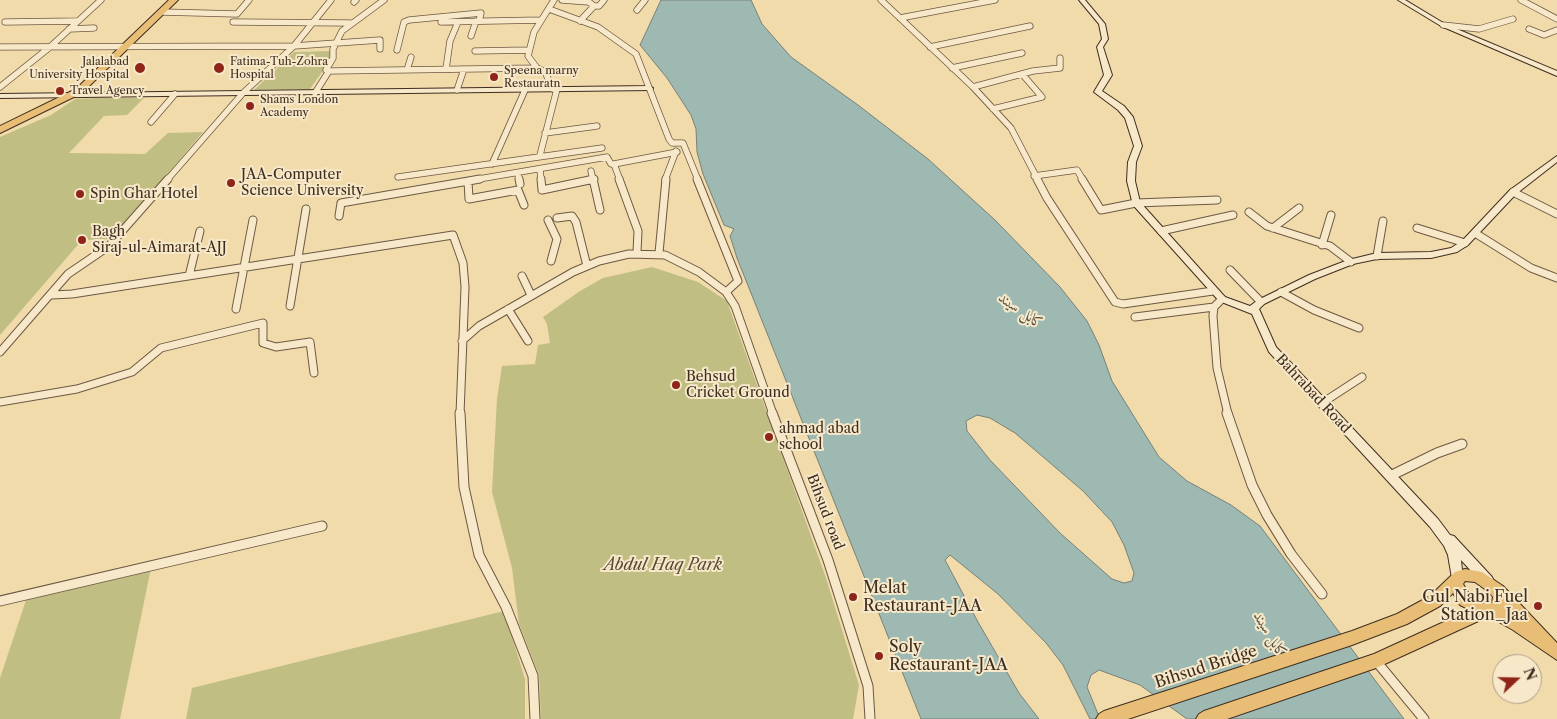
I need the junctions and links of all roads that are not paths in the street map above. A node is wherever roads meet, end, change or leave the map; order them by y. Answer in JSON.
{"nodes":[{"id":1,"x":101,"y":0,"type":"edge"},
{"id":2,"x":169,"y":0,"type":"edge"},
{"id":3,"x":174,"y":0,"type":"edge"},
{"id":4,"x":249,"y":0,"type":"edge"},
{"id":5,"x":331,"y":0,"type":"edge"},
{"id":6,"x":384,"y":0,"type":"edge"},
{"id":7,"x":554,"y":0,"type":"edge"},
{"id":8,"x":562,"y":0,"type":"edge"},
{"id":9,"x":573,"y":0,"type":"edge"},
{"id":10,"x":604,"y":0,"type":"edge"},
{"id":11,"x":645,"y":0,"type":"edge"},
{"id":12,"x":881,"y":0,"type":"edge"},
{"id":13,"x":995,"y":0,"type":"edge"},
{"id":14,"x":1082,"y":0,"type":"edge"},
{"id":15,"x":1401,"y":0,"type":"edge"},
{"id":16,"x":1521,"y":0,"type":"edge"},
{"id":17,"x":594,"y":6,"type":"junction"},
{"id":18,"x":549,"y":9,"type":"junction"},
{"id":19,"x":637,"y":10,"type":"dead end"},
{"id":20,"x":162,"y":12,"type":"junction"},
{"id":21,"x":900,"y":18,"type":"junction"},
{"id":22,"x":1557,"y":18,"type":"edge"},
{"id":23,"x":1513,"y":19,"type":"dead end"},
{"id":24,"x":541,"y":20,"type":"junction"},
{"id":25,"x":77,"y":21,"type":"junction"},
{"id":26,"x":478,"y":21,"type":"junction"},
{"id":27,"x":580,"y":21,"type":"junction"},
{"id":28,"x":5,"y":22,"type":"dead end"},
{"id":29,"x":233,"y":22,"type":"dead end"},
{"id":30,"x":441,"y":22,"type":"dead end"},
{"id":31,"x":458,"y":22,"type":"junction"},
{"id":32,"x":313,"y":23,"type":"junction"},
{"id":33,"x":350,"y":23,"type":"junction"},
{"id":34,"x":1443,"y":25,"type":"junction"},
{"id":35,"x":1030,"y":26,"type":"dead end"},
{"id":36,"x":94,"y":28,"type":"dead end"},
{"id":37,"x":69,"y":29,"type":"junction"},
{"id":38,"x":1529,"y":29,"type":"dead end"},
{"id":39,"x":1557,"y":30,"type":"edge"},
{"id":40,"x":471,"y":36,"type":"dead end"},
{"id":41,"x":335,"y":44,"type":"junction"},
{"id":42,"x":0,"y":46,"type":"edge"},
{"id":43,"x":50,"y":46,"type":"junction"},
{"id":44,"x":125,"y":46,"type":"junction"},
{"id":45,"x":294,"y":46,"type":"junction"},
{"id":46,"x":930,"y":47,"type":"junction"},
{"id":47,"x":380,"y":49,"type":"dead end"},
{"id":48,"x":397,"y":50,"type":"dead end"},
{"id":49,"x":529,"y":50,"type":"junction"},
{"id":50,"x":475,"y":51,"type":"dead end"},
{"id":51,"x":1022,"y":53,"type":"dead end"},
{"id":52,"x":411,"y":57,"type":"dead end"},
{"id":53,"x":1060,"y":58,"type":"dead end"},
{"id":54,"x":537,"y":68,"type":"junction"},
{"id":55,"x":952,"y":68,"type":"junction"},
{"id":56,"x":446,"y":69,"type":"junction"},
{"id":57,"x":464,"y":69,"type":"junction"},
{"id":58,"x":407,"y":70,"type":"junction"},
{"id":59,"x":329,"y":71,"type":"junction"},
{"id":60,"x":1557,"y":74,"type":"edge"},
{"id":61,"x":1023,"y":75,"type":"junction"},
{"id":62,"x":0,"y":87,"type":"edge"},
{"id":63,"x":974,"y":87,"type":"junction"},
{"id":64,"x":649,"y":88,"type":"junction"},
{"id":65,"x":555,"y":89,"type":"junction"},
{"id":66,"x":457,"y":90,"type":"junction"},
{"id":67,"x":525,"y":90,"type":"junction"},
{"id":68,"x":243,"y":93,"type":"junction"},
{"id":69,"x":315,"y":93,"type":"junction"},
{"id":70,"x":175,"y":94,"type":"junction"},
{"id":71,"x":69,"y":95,"type":"junction"},
{"id":72,"x":0,"y":96,"type":"edge"},
{"id":73,"x":993,"y":109,"type":"junction"},
{"id":74,"x":151,"y":122,"type":"dead end"},
{"id":75,"x":0,"y":126,"type":"edge"},
{"id":76,"x":597,"y":126,"type":"dead end"},
{"id":77,"x":0,"y":130,"type":"edge"},
{"id":78,"x":545,"y":133,"type":"junction"},
{"id":79,"x":672,"y":143,"type":"junction"},
{"id":80,"x":602,"y":148,"type":"dead end"},
{"id":81,"x":677,"y":152,"type":"junction"},
{"id":82,"x":540,"y":155,"type":"junction"},
{"id":83,"x":1557,"y":158,"type":"edge"},
{"id":84,"x":492,"y":164,"type":"junction"},
{"id":85,"x":614,"y":164,"type":"junction"},
{"id":86,"x":540,"y":169,"type":"junction"},
{"id":87,"x":591,"y":171,"type":"dead end"},
{"id":88,"x":518,"y":173,"type":"junction"},
{"id":89,"x":1034,"y":176,"type":"junction"},
{"id":90,"x":398,"y":177,"type":"dead end"},
{"id":91,"x":594,"y":179,"type":"junction"},
{"id":92,"x":468,"y":181,"type":"junction"},
{"id":93,"x":520,"y":184,"type":"dead end"},
{"id":94,"x":1513,"y":192,"type":"junction"},
{"id":95,"x":1217,"y":200,"type":"dead end"},
{"id":96,"x":1136,"y":203,"type":"junction"},
{"id":97,"x":524,"y":205,"type":"dead end"},
{"id":98,"x":1299,"y":208,"type":"dead end"},
{"id":99,"x":306,"y":209,"type":"dead end"},
{"id":100,"x":600,"y":210,"type":"dead end"},
{"id":101,"x":1249,"y":212,"type":"dead end"},
{"id":102,"x":1557,"y":214,"type":"edge"},
{"id":103,"x":1233,"y":215,"type":"dead end"},
{"id":104,"x":1331,"y":215,"type":"dead end"},
{"id":105,"x":339,"y":216,"type":"dead end"},
{"id":106,"x":556,"y":218,"type":"dead end"},
{"id":107,"x":253,"y":220,"type":"dead end"},
{"id":108,"x":548,"y":220,"type":"dead end"},
{"id":109,"x":1383,"y":221,"type":"dead end"},
{"id":110,"x":1273,"y":228,"type":"junction"},
{"id":111,"x":1417,"y":228,"type":"dead end"},
{"id":112,"x":200,"y":231,"type":"dead end"},
{"id":113,"x":1161,"y":231,"type":"junction"},
{"id":114,"x":1475,"y":233,"type":"junction"},
{"id":115,"x":1465,"y":243,"type":"junction"},
{"id":116,"x":1322,"y":244,"type":"junction"},
{"id":117,"x":637,"y":252,"type":"junction"},
{"id":118,"x":659,"y":253,"type":"junction"},
{"id":119,"x":1377,"y":256,"type":"junction"},
{"id":120,"x":298,"y":259,"type":"junction"},
{"id":121,"x":551,"y":261,"type":"dead end"},
{"id":122,"x":1351,"y":262,"type":"junction"},
{"id":123,"x":588,"y":266,"type":"junction"},
{"id":124,"x":244,"y":267,"type":"junction"},
{"id":125,"x":1230,"y":270,"type":"dead end"},
{"id":126,"x":189,"y":276,"type":"junction"},
{"id":127,"x":522,"y":276,"type":"dead end"},
{"id":128,"x":1557,"y":278,"type":"edge"},
{"id":129,"x":1213,"y":291,"type":"junction"},
{"id":130,"x":726,"y":292,"type":"junction"},
{"id":131,"x":1281,"y":292,"type":"junction"},
{"id":132,"x":52,"y":295,"type":"junction"},
{"id":133,"x":532,"y":295,"type":"junction"},
{"id":134,"x":1222,"y":299,"type":"junction"},
{"id":135,"x":1261,"y":302,"type":"junction"},
{"id":136,"x":290,"y":306,"type":"dead end"},
{"id":137,"x":1214,"y":306,"type":"junction"},
{"id":138,"x":236,"y":309,"type":"dead end"},
{"id":139,"x":508,"y":309,"type":"junction"},
{"id":140,"x":1256,"y":312,"type":"junction"},
{"id":141,"x":1135,"y":317,"type":"dead end"},
{"id":142,"x":1359,"y":328,"type":"dead end"},
{"id":143,"x":462,"y":341,"type":"junction"},
{"id":144,"x":528,"y":342,"type":"dead end"},
{"id":145,"x":0,"y":352,"type":"edge"},
{"id":146,"x":314,"y":373,"type":"dead end"},
{"id":147,"x":1362,"y":377,"type":"dead end"},
{"id":148,"x":0,"y":402,"type":"edge"},
{"id":149,"x":1322,"y":403,"type":"junction"},
{"id":150,"x":1462,"y":444,"type":"dead end"},
{"id":151,"x":1390,"y":476,"type":"junction"},
{"id":152,"x":1434,"y":523,"type":"junction"},
{"id":153,"x":322,"y":526,"type":"dead end"},
{"id":154,"x":1457,"y":580,"type":"junction"},
{"id":155,"x":1493,"y":587,"type":"junction"},
{"id":156,"x":1322,"y":594,"type":"dead end"},
{"id":157,"x":0,"y":601,"type":"edge"},
{"id":158,"x":1484,"y":611,"type":"junction"},
{"id":159,"x":1554,"y":650,"type":"edge"},
{"id":160,"x":1373,"y":662,"type":"junction"},
{"id":161,"x":535,"y":719,"type":"edge"},
{"id":162,"x":870,"y":719,"type":"edge"},
{"id":163,"x":1104,"y":719,"type":"edge"},
{"id":164,"x":1204,"y":719,"type":"edge"},
{"id":165,"x":1424,"y":719,"type":"edge"}],
"edges":[{"from":1,"to":25,"type":"street"},
{"from":2,"to":44,"type":"highway"},
{"from":3,"to":20,"type":"highway"},
{"from":4,"to":20,"type":"street"},
{"from":5,"to":32,"type":"street"},
{"from":6,"to":33,"type":"street"},
{"from":7,"to":18,"type":"street"},
{"from":8,"to":9,"type":"street"},
{"from":9,"to":17,"type":"street"},
{"from":10,"to":17,"type":"street"},
{"from":11,"to":19,"type":"street"},
{"from":12,"to":21,"type":"street"},
{"from":13,"to":21,"type":"street"},
{"from":14,"to":96,"type":"street"},
{"from":15,"to":34,"type":"street"},
{"from":16,"to":22,"type":"street"},
{"from":17,"to":27,"type":"street"},
{"from":18,"to":24,"type":"street"},
{"from":18,"to":27,"type":"street"},
{"from":20,"to":44,"type":"highway"},
{"from":21,"to":46,"type":"street"},
{"from":23,"to":34,"type":"street"},
{"from":24,"to":26,"type":"street"},
{"from":24,"to":49,"type":"street"},
{"from":25,"to":28,"type":"street"},
{"from":25,"to":37,"type":"street"},
{"from":26,"to":31,"type":"street"},
{"from":26,"to":40,"type":"street"},
{"from":26,"to":48,"type":"street"},
{"from":27,"to":64,"type":"street"},
{"from":29,"to":32,"type":"street"},
{"from":30,"to":31,"type":"street"},
{"from":31,"to":56,"type":"street"},
{"from":32,"to":33,"type":"street"},
{"from":32,"to":45,"type":"street"},
{"from":33,"to":41,"type":"street"},
{"from":34,"to":60,"type":"street"},
{"from":35,"to":46,"type":"street"},
{"from":36,"to":37,"type":"street"},
{"from":37,"to":43,"type":"street"},
{"from":38,"to":39,"type":"street"},
{"from":41,"to":45,"type":"street"},
{"from":41,"to":47,"type":"street"},
{"from":41,"to":59,"type":"street"},
{"from":42,"to":43,"type":"street"},
{"from":43,"to":44,"type":"street"},
{"from":43,"to":62,"type":"street"},
{"from":44,"to":45,"type":"street"},
{"from":44,"to":71,"type":"highway"},
{"from":45,"to":68,"type":"street"},
{"from":46,"to":55,"type":"street"},
{"from":49,"to":50,"type":"street"},
{"from":49,"to":54,"type":"street"},
{"from":51,"to":55,"type":"street"},
{"from":52,"to":58,"type":"street"},
{"from":53,"to":61,"type":"street"},
{"from":54,"to":57,"type":"street"},
{"from":54,"to":65,"type":"street"},
{"from":55,"to":63,"type":"street"},
{"from":56,"to":57,"type":"street"},
{"from":56,"to":58,"type":"street"},
{"from":57,"to":66,"type":"street"},
{"from":58,"to":59,"type":"street"},
{"from":59,"to":69,"type":"street"},
{"from":61,"to":63,"type":"street"},
{"from":61,"to":73,"type":"street"},
{"from":63,"to":73,"type":"street"},
{"from":64,"to":65,"type":"street"},
{"from":64,"to":79,"type":"street"},
{"from":65,"to":67,"type":"street"},
{"from":65,"to":78,"type":"street"},
{"from":66,"to":67,"type":"street"},
{"from":66,"to":69,"type":"street"},
{"from":67,"to":84,"type":"street"},
{"from":68,"to":69,"type":"street"},
{"from":68,"to":70,"type":"street"},
{"from":68,"to":132,"type":"street"},
{"from":70,"to":71,"type":"street"},
{"from":70,"to":74,"type":"street"},
{"from":71,"to":72,"type":"street"},
{"from":71,"to":75,"type":"highway"},
{"from":71,"to":77,"type":"highway"},
{"from":73,"to":89,"type":"street"},
{"from":76,"to":78,"type":"street"},
{"from":78,"to":82,"type":"street"},
{"from":79,"to":81,"type":"street"},
{"from":79,"to":130,"type":"street"},
{"from":80,"to":82,"type":"street"},
{"from":81,"to":85,"type":"street"},
{"from":81,"to":118,"type":"street"},
{"from":82,"to":84,"type":"street"},
{"from":83,"to":94,"type":"street"},
{"from":84,"to":90,"type":"street"},
{"from":85,"to":86,"type":"street"},
{"from":85,"to":117,"type":"street"},
{"from":86,"to":88,"type":"street"},
{"from":86,"to":91,"type":"street"},
{"from":87,"to":91,"type":"street"},
{"from":88,"to":92,"type":"street"},
{"from":88,"to":93,"type":"street"},
{"from":89,"to":96,"type":"street"},
{"from":89,"to":129,"type":"street"},
{"from":91,"to":100,"type":"street"},
{"from":92,"to":97,"type":"street"},
{"from":92,"to":105,"type":"street"},
{"from":94,"to":102,"type":"street"},
{"from":94,"to":114,"type":"street"},
{"from":95,"to":96,"type":"street"},
{"from":96,"to":113,"type":"street"},
{"from":98,"to":110,"type":"street"},
{"from":99,"to":120,"type":"street"},
{"from":101,"to":110,"type":"street"},
{"from":103,"to":113,"type":"street"},
{"from":104,"to":116,"type":"street"},
{"from":106,"to":123,"type":"street"},
{"from":107,"to":124,"type":"street"},
{"from":108,"to":121,"type":"street"},
{"from":109,"to":119,"type":"street"},
{"from":110,"to":116,"type":"street"},
{"from":111,"to":115,"type":"street"},
{"from":112,"to":126,"type":"street"},
{"from":113,"to":129,"type":"street"},
{"from":114,"to":115,"type":"street"},
{"from":114,"to":128,"type":"street"},
{"from":115,"to":119,"type":"street"},
{"from":116,"to":122,"type":"street"},
{"from":117,"to":118,"type":"street"},
{"from":117,"to":123,"type":"street"},
{"from":118,"to":130,"type":"street"},
{"from":119,"to":122,"type":"street"},
{"from":120,"to":124,"type":"street"},
{"from":120,"to":136,"type":"street"},
{"from":120,"to":143,"type":"street"},
{"from":122,"to":131,"type":"street"},
{"from":123,"to":133,"type":"street"},
{"from":124,"to":126,"type":"street"},
{"from":124,"to":138,"type":"street"},
{"from":125,"to":135,"type":"street"},
{"from":126,"to":132,"type":"street"},
{"from":127,"to":133,"type":"street"},
{"from":129,"to":134,"type":"street"},
{"from":130,"to":162,"type":"street","name":"Bihsud road"},
{"from":131,"to":135,"type":"street"},
{"from":131,"to":142,"type":"street"},
{"from":132,"to":145,"type":"street"},
{"from":133,"to":139,"type":"street"},
{"from":134,"to":137,"type":"street"},
{"from":134,"to":140,"type":"street"},
{"from":135,"to":140,"type":"street"},
{"from":137,"to":141,"type":"street"},
{"from":137,"to":156,"type":"street"},
{"from":139,"to":143,"type":"street"},
{"from":139,"to":144,"type":"street"},
{"from":140,"to":149,"type":"street","name":"Bahrabad Road"},
{"from":143,"to":161,"type":"street"},
{"from":146,"to":148,"type":"street"},
{"from":147,"to":149,"type":"street"},
{"from":149,"to":151,"type":"street","name":"Bahrabad Road"},
{"from":150,"to":151,"type":"street"},
{"from":151,"to":152,"type":"street","name":"Bahrabad Road"},
{"from":152,"to":154,"type":"street","name":"Bahrabad Road"},
{"from":152,"to":155,"type":"street"},
{"from":153,"to":157,"type":"street"},
{"from":154,"to":155,"type":"main road"},
{"from":154,"to":158,"type":"main road"},
{"from":154,"to":163,"type":"main road","name":"Bihsud Bridge"},
{"from":155,"to":158,"type":"main road"},
{"from":155,"to":159,"type":"main road"},
{"from":158,"to":159,"type":"main road"},
{"from":158,"to":160,"type":"main road"},
{"from":160,"to":164,"type":"main road"},
{"from":160,"to":165,"type":"street"}]}
